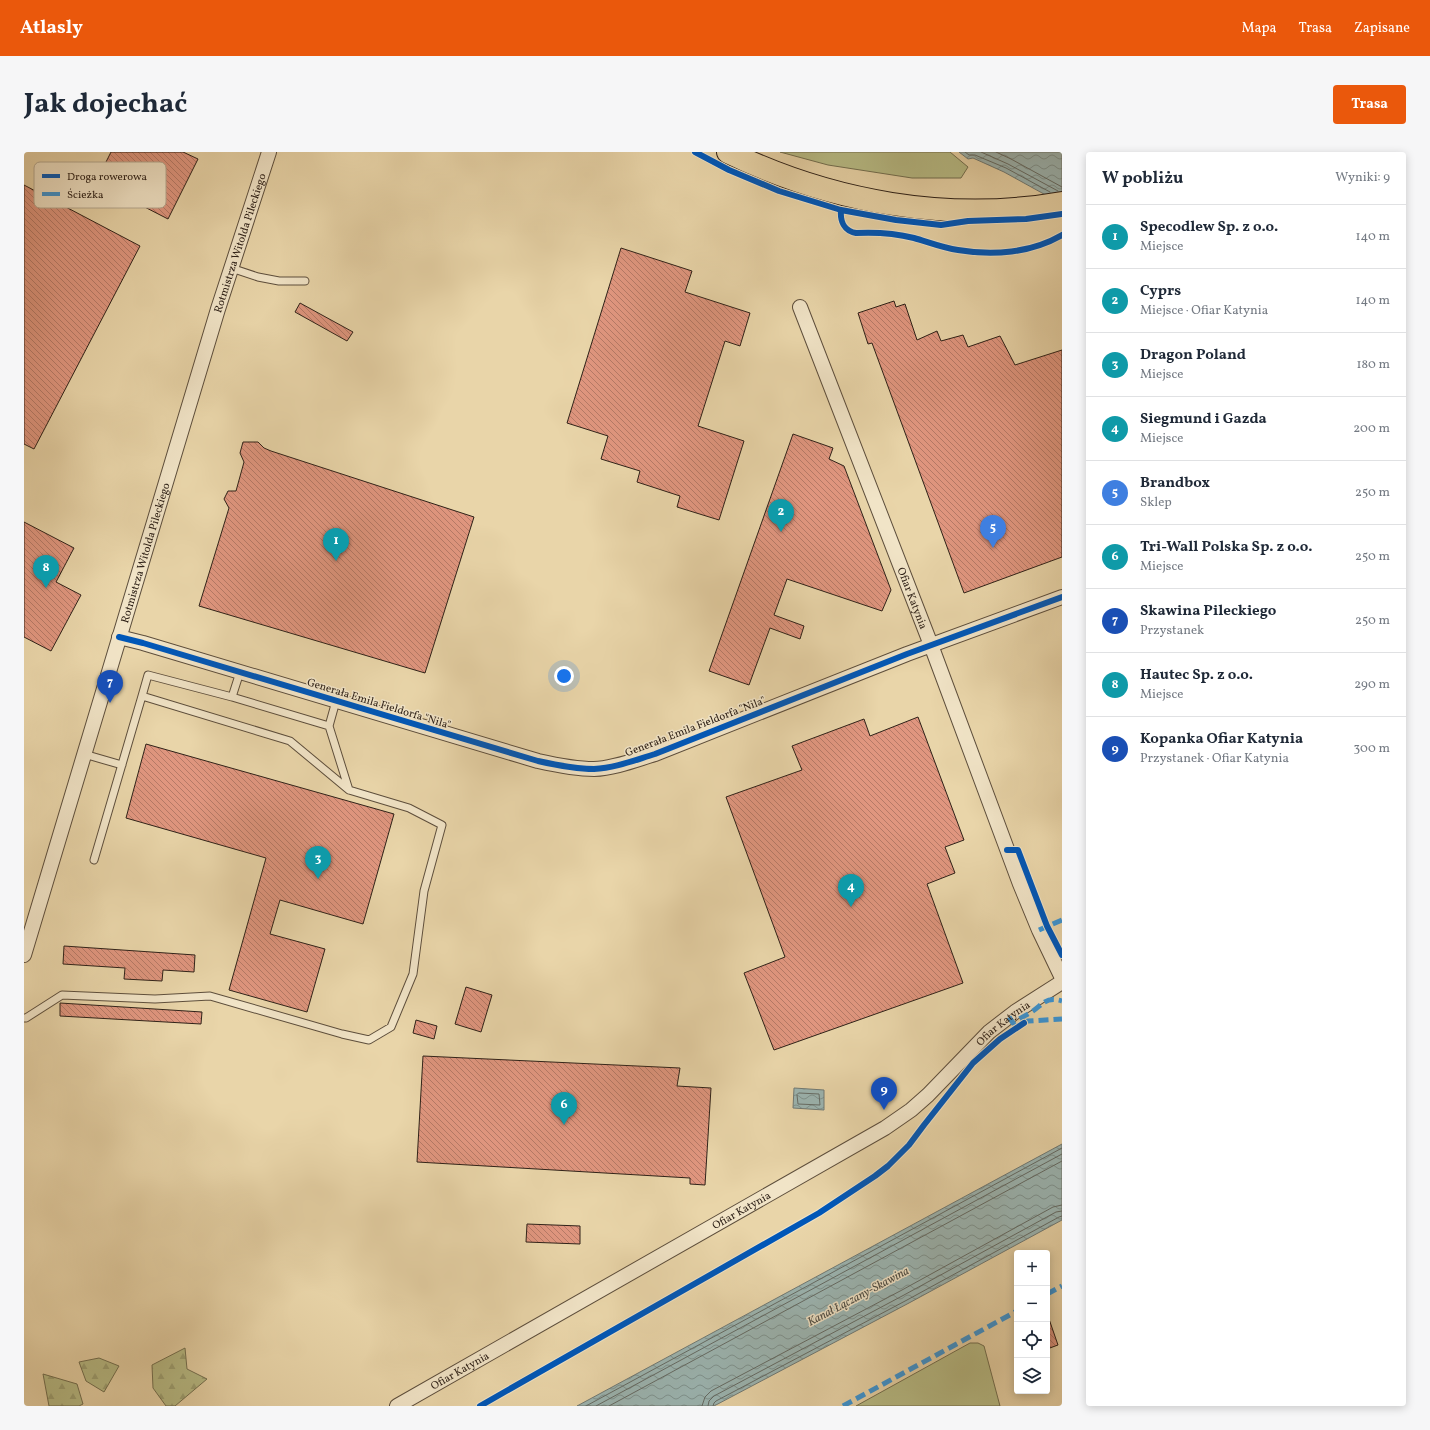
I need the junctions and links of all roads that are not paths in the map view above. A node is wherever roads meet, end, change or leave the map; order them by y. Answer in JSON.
{"nodes":[{"id":1,"x":269,"y":152,"type":"edge"},
{"id":2,"x":728,"y":152,"type":"edge"},
{"id":3,"x":1062,"y":203,"type":"edge"},
{"id":4,"x":231,"y":268,"type":"junction"},
{"id":5,"x":305,"y":281,"type":"dead end"},
{"id":6,"x":800,"y":307,"type":"dead end"},
{"id":7,"x":1062,"y":597,"type":"edge"},
{"id":8,"x":119,"y":637,"type":"junction"},
{"id":9,"x":931,"y":645,"type":"junction"},
{"id":10,"x":240,"y":672,"type":"junction"},
{"id":11,"x":142,"y":696,"type":"junction"},
{"id":12,"x":232,"y":697,"type":"junction"},
{"id":13,"x":336,"y":701,"type":"junction"},
{"id":14,"x":329,"y":726,"type":"junction"},
{"id":15,"x":84,"y":754,"type":"junction"},
{"id":16,"x":122,"y":765,"type":"junction"},
{"id":17,"x":349,"y":790,"type":"junction"},
{"id":18,"x":94,"y":860,"type":"dead end"},
{"id":19,"x":24,"y":955,"type":"edge"},
{"id":20,"x":1062,"y":978,"type":"edge"},
{"id":21,"x":1062,"y":982,"type":"edge"},
{"id":22,"x":24,"y":1018,"type":"edge"},
{"id":23,"x":397,"y":1406,"type":"edge"}],
"edges":[{"from":1,"to":4,"type":"street","name":"Rotmistrza Witolda Pileckiego"},
{"from":2,"to":3,"type":"main road"},
{"from":4,"to":5,"type":"lane"},
{"from":4,"to":8,"type":"street","name":"Rotmistrza Witolda Pileckiego"},
{"from":6,"to":9,"type":"street","name":"Ofiar Katynia"},
{"from":7,"to":9,"type":"street","name":"Generała Emila Fieldorfa \"Nila\""},
{"from":8,"to":10,"type":"street","name":"Generała Emila Fieldorfa \"Nila\""},
{"from":8,"to":15,"type":"street","name":"Rotmistrza Witolda Pileckiego"},
{"from":9,"to":13,"type":"street","name":"Generała Emila Fieldorfa \"Nila\""},
{"from":9,"to":20,"type":"street","name":"Ofiar Katynia"},
{"from":10,"to":12,"type":"lane"},
{"from":10,"to":13,"type":"street","name":"Generała Emila Fieldorfa \"Nila\""},
{"from":11,"to":12,"type":"lane"},
{"from":11,"to":16,"type":"lane"},
{"from":11,"to":17,"type":"lane"},
{"from":12,"to":14,"type":"lane"},
{"from":13,"to":14,"type":"lane"},
{"from":14,"to":17,"type":"lane"},
{"from":15,"to":16,"type":"lane"},
{"from":15,"to":19,"type":"street","name":"Rotmistrza Witolda Pileckiego"},
{"from":16,"to":18,"type":"lane"},
{"from":17,"to":22,"type":"lane"},
{"from":21,"to":23,"type":"street","name":"Ofiar Katynia"}]}
